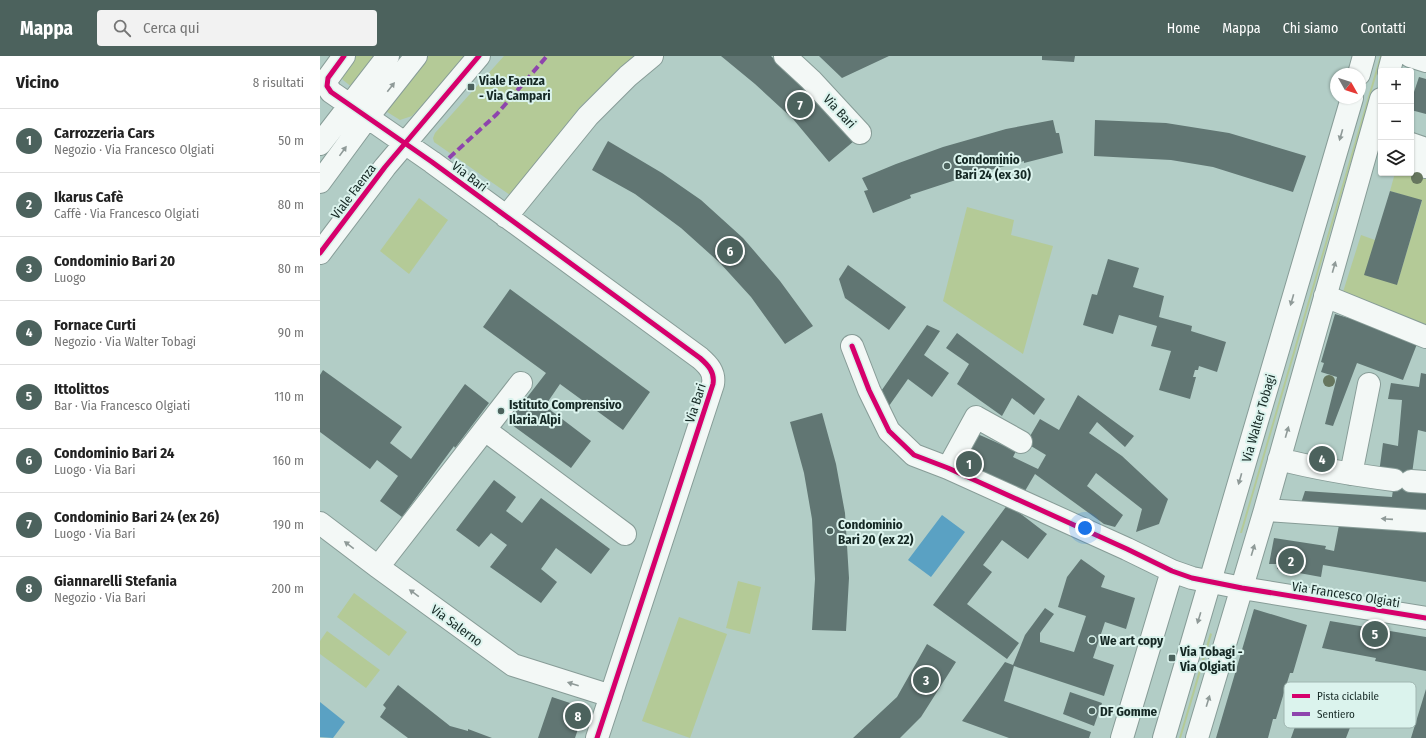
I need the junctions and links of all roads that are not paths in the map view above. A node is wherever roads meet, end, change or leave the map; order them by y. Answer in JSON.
{"nodes":[{"id":1,"x":331,"y":56,"type":"edge"},
{"id":2,"x":344,"y":56,"type":"edge"},
{"id":3,"x":388,"y":56,"type":"edge"},
{"id":4,"x":416,"y":56,"type":"edge"},
{"id":5,"x":479,"y":56,"type":"edge"},
{"id":6,"x":652,"y":56,"type":"edge"},
{"id":7,"x":785,"y":56,"type":"edge"},
{"id":8,"x":1364,"y":56,"type":"edge"},
{"id":9,"x":1393,"y":56,"type":"edge"},
{"id":10,"x":1410,"y":56,"type":"edge"},
{"id":11,"x":1426,"y":61,"type":"edge"},
{"id":12,"x":1361,"y":68,"type":"edge"},
{"id":13,"x":1390,"y":68,"type":"edge"},
{"id":14,"x":320,"y":70,"type":"edge"},
{"id":15,"x":1350,"y":104,"type":"edge"},
{"id":16,"x":350,"y":105,"type":"junction"},
{"id":17,"x":367,"y":118,"type":"junction"},
{"id":18,"x":1377,"y":129,"type":"edge"},
{"id":19,"x":1414,"y":130,"type":"edge"},
{"id":20,"x":860,"y":133,"type":"dead end"},
{"id":21,"x":1426,"y":133,"type":"edge"},
{"id":22,"x":404,"y":143,"type":"junction"},
{"id":23,"x":320,"y":144,"type":"edge"},
{"id":24,"x":1414,"y":145,"type":"edge"},
{"id":25,"x":1426,"y":149,"type":"edge"},
{"id":26,"x":1414,"y":163,"type":"edge"},
{"id":27,"x":1426,"y":167,"type":"edge"},
{"id":28,"x":320,"y":182,"type":"edge"},
{"id":29,"x":506,"y":217,"type":"junction"},
{"id":30,"x":320,"y":253,"type":"edge"},
{"id":31,"x":1325,"y":296,"type":"junction"},
{"id":32,"x":1426,"y":337,"type":"edge"},
{"id":33,"x":852,"y":346,"type":"dead end"},
{"id":34,"x":521,"y":383,"type":"dead end"},
{"id":35,"x":1370,"y":384,"type":"dead end"},
{"id":36,"x":485,"y":430,"type":"junction"},
{"id":37,"x":1021,"y":442,"type":"dead end"},
{"id":38,"x":1279,"y":459,"type":"junction"},
{"id":39,"x":948,"y":468,"type":"junction"},
{"id":40,"x":1351,"y":474,"type":"junction"},
{"id":41,"x":1410,"y":481,"type":"edge"},
{"id":42,"x":1265,"y":510,"type":"junction"},
{"id":43,"x":1426,"y":521,"type":"edge"},
{"id":44,"x":320,"y":523,"type":"edge"},
{"id":45,"x":625,"y":534,"type":"dead end"},
{"id":46,"x":378,"y":567,"type":"junction"},
{"id":47,"x":1172,"y":571,"type":"junction"},
{"id":48,"x":1210,"y":580,"type":"junction"},
{"id":49,"x":1242,"y":588,"type":"junction"},
{"id":50,"x":1426,"y":618,"type":"edge"},
{"id":51,"x":611,"y":696,"type":"junction"},
{"id":52,"x":597,"y":738,"type":"edge"},
{"id":53,"x":1122,"y":738,"type":"edge"},
{"id":54,"x":1164,"y":738,"type":"edge"},
{"id":55,"x":1197,"y":738,"type":"edge"}],
"edges":[{"from":1,"to":14,"type":"street"},
{"from":2,"to":16,"type":"street"},
{"from":3,"to":16,"type":"street"},
{"from":17,"to":4,"type":"street","one_way":true},
{"from":5,"to":22,"type":"street","name":"Viale Faenza"},
{"from":6,"to":29,"type":"street"},
{"from":7,"to":20,"type":"street","name":"Via Bari"},
{"from":8,"to":12,"type":"street"},
{"from":9,"to":13,"type":"street"},
{"from":10,"to":11,"type":"street"},
{"from":15,"to":48,"type":"street","name":"Via Walter Tobagi","one_way":true},
{"from":16,"to":17,"type":"street"},
{"from":16,"to":23,"type":"street"},
{"from":17,"to":22,"type":"street"},
{"from":28,"to":17,"type":"street","one_way":true},
{"from":31,"to":18,"type":"street","one_way":true},
{"from":19,"to":21,"type":"street"},
{"from":22,"to":29,"type":"street","name":"Via Bari"},
{"from":22,"to":30,"type":"street","name":"Viale Faenza"},
{"from":24,"to":25,"type":"street"},
{"from":26,"to":27,"type":"street"},
{"from":29,"to":51,"type":"street","name":"Via Bari"},
{"from":31,"to":32,"type":"street"},
{"from":38,"to":31,"type":"street","one_way":true},
{"from":33,"to":39,"type":"street","name":"Via Francesco Olgiati"},
{"from":34,"to":36,"type":"street"},
{"from":35,"to":40,"type":"street"},
{"from":36,"to":45,"type":"street"},
{"from":36,"to":46,"type":"street"},
{"from":37,"to":39,"type":"street"},
{"from":38,"to":40,"type":"street"},
{"from":38,"to":42,"type":"street"},
{"from":39,"to":47,"type":"street","name":"Via Francesco Olgiati"},
{"from":40,"to":41,"type":"street"},
{"from":43,"to":42,"type":"street","one_way":true},
{"from":49,"to":42,"type":"street","one_way":true},
{"from":46,"to":44,"type":"street","name":"Via Salerno","one_way":true},
{"from":51,"to":46,"type":"street","name":"Via Salerno","one_way":true},
{"from":47,"to":48,"type":"street","name":"Via Francesco Olgiati"},
{"from":47,"to":53,"type":"street"},
{"from":48,"to":49,"type":"street","name":"Via Francesco Olgiati"},
{"from":48,"to":54,"type":"street","name":"Via Walter Tobagi","one_way":true},
{"from":49,"to":50,"type":"street","name":"Via Francesco Olgiati"},
{"from":55,"to":49,"type":"street","one_way":true},
{"from":51,"to":52,"type":"street","name":"Via Bari"}]}
